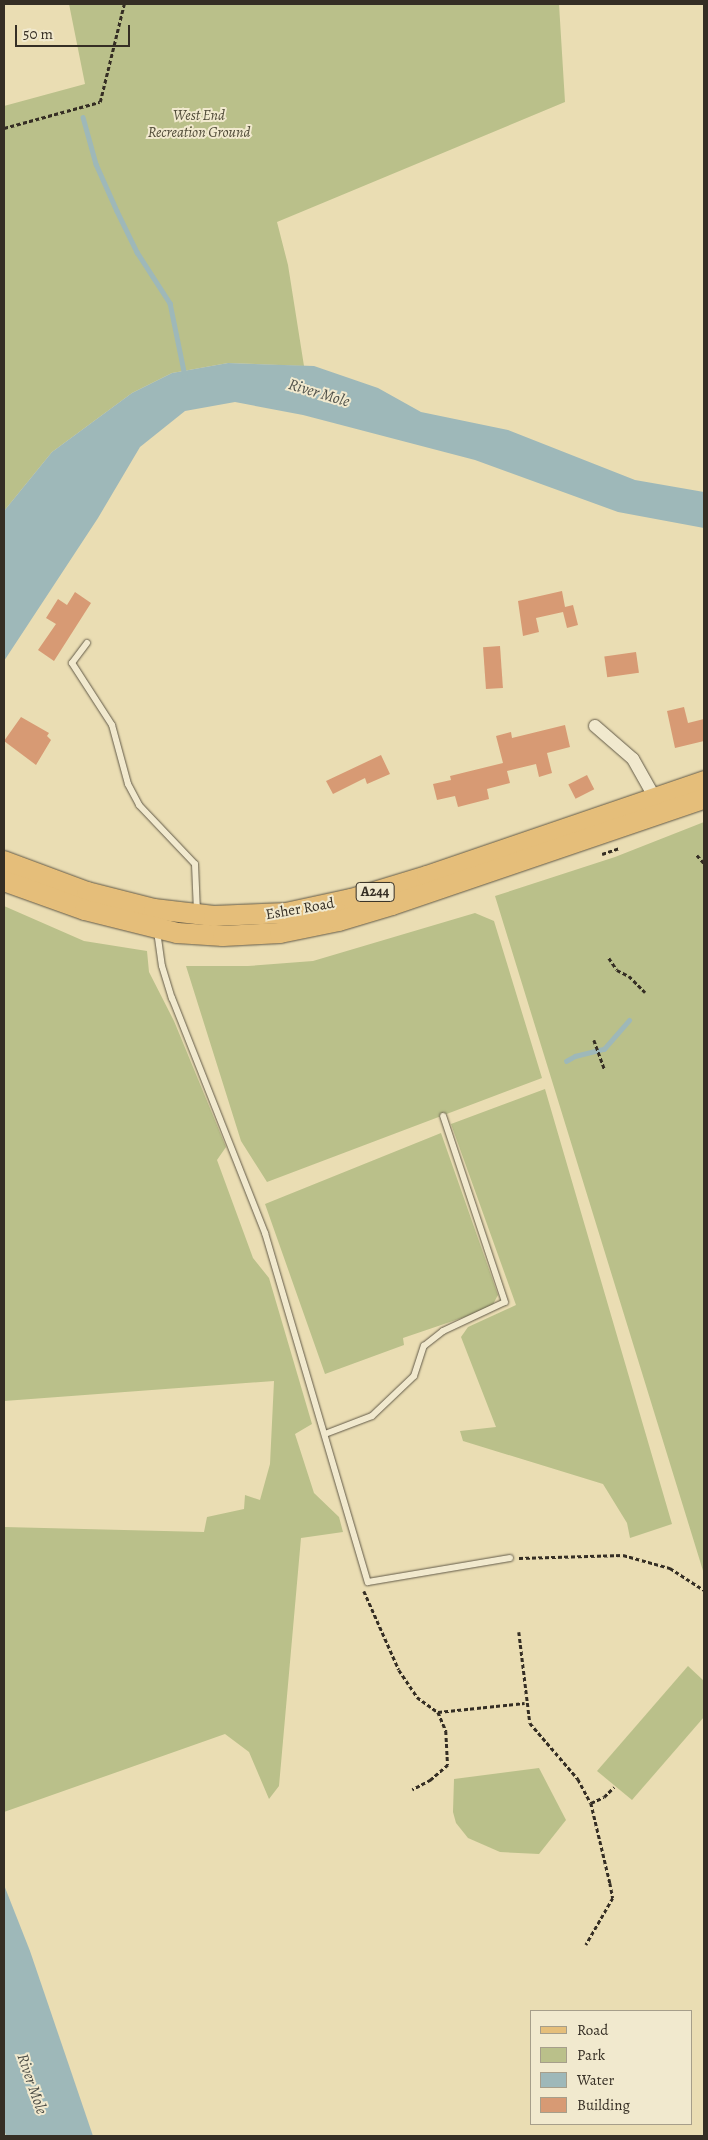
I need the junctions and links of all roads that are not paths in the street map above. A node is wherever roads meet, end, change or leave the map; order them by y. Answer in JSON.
{"nodes":[{"id":1,"x":87,"y":643,"type":"dead end"},
{"id":2,"x":596,"y":726,"type":"dead end"},
{"id":3,"x":704,"y":780,"type":"edge"},
{"id":4,"x":655,"y":798,"type":"junction"},
{"id":5,"x":704,"y":799,"type":"edge"},
{"id":6,"x":4,"y":861,"type":"edge"},
{"id":7,"x":4,"y":881,"type":"edge"},
{"id":8,"x":197,"y":915,"type":"junction"},
{"id":9,"x":157,"y":929,"type":"junction"},
{"id":10,"x":443,"y":1116,"type":"dead end"},
{"id":11,"x":325,"y":1434,"type":"junction"},
{"id":12,"x":510,"y":1558,"type":"road end"}],
"edges":[{"from":1,"to":8,"type":"lane"},
{"from":2,"to":4,"type":"street"},
{"from":3,"to":4,"type":"main road","name":"Esher Road","number":"A244"},
{"from":4,"to":8,"type":"main road","name":"Esher Road","number":"A244"},
{"from":5,"to":9,"type":"main road","name":"Esher Road","number":"A244"},
{"from":6,"to":8,"type":"main road","name":"Esher Road","number":"A244"},
{"from":7,"to":9,"type":"main road","name":"Esher Road","number":"A244"},
{"from":9,"to":11,"type":"lane"},
{"from":10,"to":11,"type":"lane"},
{"from":11,"to":12,"type":"lane"}]}
